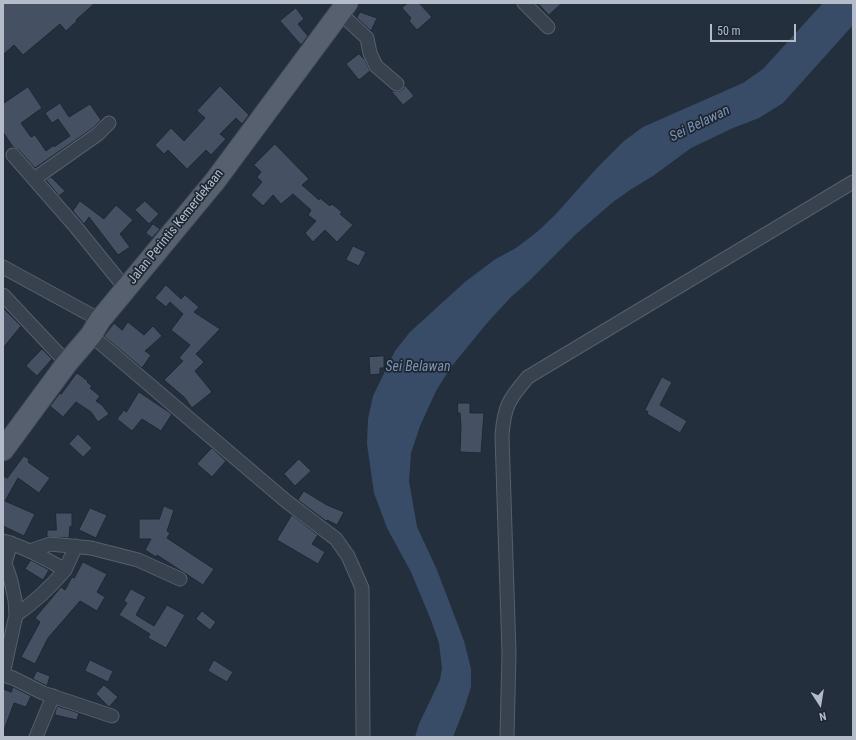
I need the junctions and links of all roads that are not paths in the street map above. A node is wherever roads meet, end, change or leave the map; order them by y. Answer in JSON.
{"nodes":[{"id":1,"x":524,"y":3,"type":"edge"},
{"id":2,"x":343,"y":8,"type":"edge"},
{"id":3,"x":548,"y":27,"type":"dead end"},
{"id":4,"x":397,"y":84,"type":"dead end"},
{"id":5,"x":109,"y":123,"type":"dead end"},
{"id":6,"x":13,"y":155,"type":"dead end"},
{"id":7,"x":34,"y":179,"type":"junction"},
{"id":8,"x":853,"y":182,"type":"edge"},
{"id":9,"x":3,"y":267,"type":"edge"},
{"id":10,"x":126,"y":289,"type":"junction"},
{"id":11,"x":3,"y":295,"type":"edge"},
{"id":12,"x":95,"y":328,"type":"junction"},
{"id":13,"x":67,"y":364,"type":"junction"},
{"id":14,"x":3,"y":450,"type":"edge"},
{"id":15,"x":7,"y":542,"type":"edge"},
{"id":16,"x":76,"y":546,"type":"junction"},
{"id":17,"x":30,"y":551,"type":"junction"},
{"id":18,"x":64,"y":570,"type":"junction"},
{"id":19,"x":180,"y":579,"type":"dead end"},
{"id":20,"x":16,"y":615,"type":"junction"},
{"id":21,"x":3,"y":674,"type":"edge"},
{"id":22,"x":53,"y":696,"type":"junction"},
{"id":23,"x":112,"y":716,"type":"dead end"},
{"id":24,"x":36,"y":737,"type":"edge"},
{"id":25,"x":363,"y":737,"type":"edge"},
{"id":26,"x":508,"y":737,"type":"edge"}],
"edges":[{"from":1,"to":3,"type":"street"},
{"from":2,"to":4,"type":"street"},
{"from":2,"to":10,"type":"main road","name":"Jalan Perintis Kemerdekaan"},
{"from":5,"to":7,"type":"street"},
{"from":6,"to":7,"type":"street"},
{"from":7,"to":10,"type":"street"},
{"from":8,"to":26,"type":"street"},
{"from":9,"to":12,"type":"street"},
{"from":10,"to":12,"type":"main road","name":"Jalan Perintis Kemerdekaan"},
{"from":11,"to":13,"type":"street"},
{"from":12,"to":13,"type":"main road","name":"Jalan Perintis Kemerdekaan"},
{"from":12,"to":25,"type":"street"},
{"from":13,"to":14,"type":"main road","name":"Jalan Perintis Kemerdekaan"},
{"from":15,"to":17,"type":"street"},
{"from":15,"to":20,"type":"street"},
{"from":16,"to":17,"type":"street"},
{"from":16,"to":18,"type":"street"},
{"from":16,"to":19,"type":"street"},
{"from":17,"to":18,"type":"street"},
{"from":18,"to":20,"type":"street"},
{"from":20,"to":21,"type":"street"},
{"from":21,"to":22,"type":"street"},
{"from":22,"to":23,"type":"street"},
{"from":22,"to":24,"type":"street"}]}
